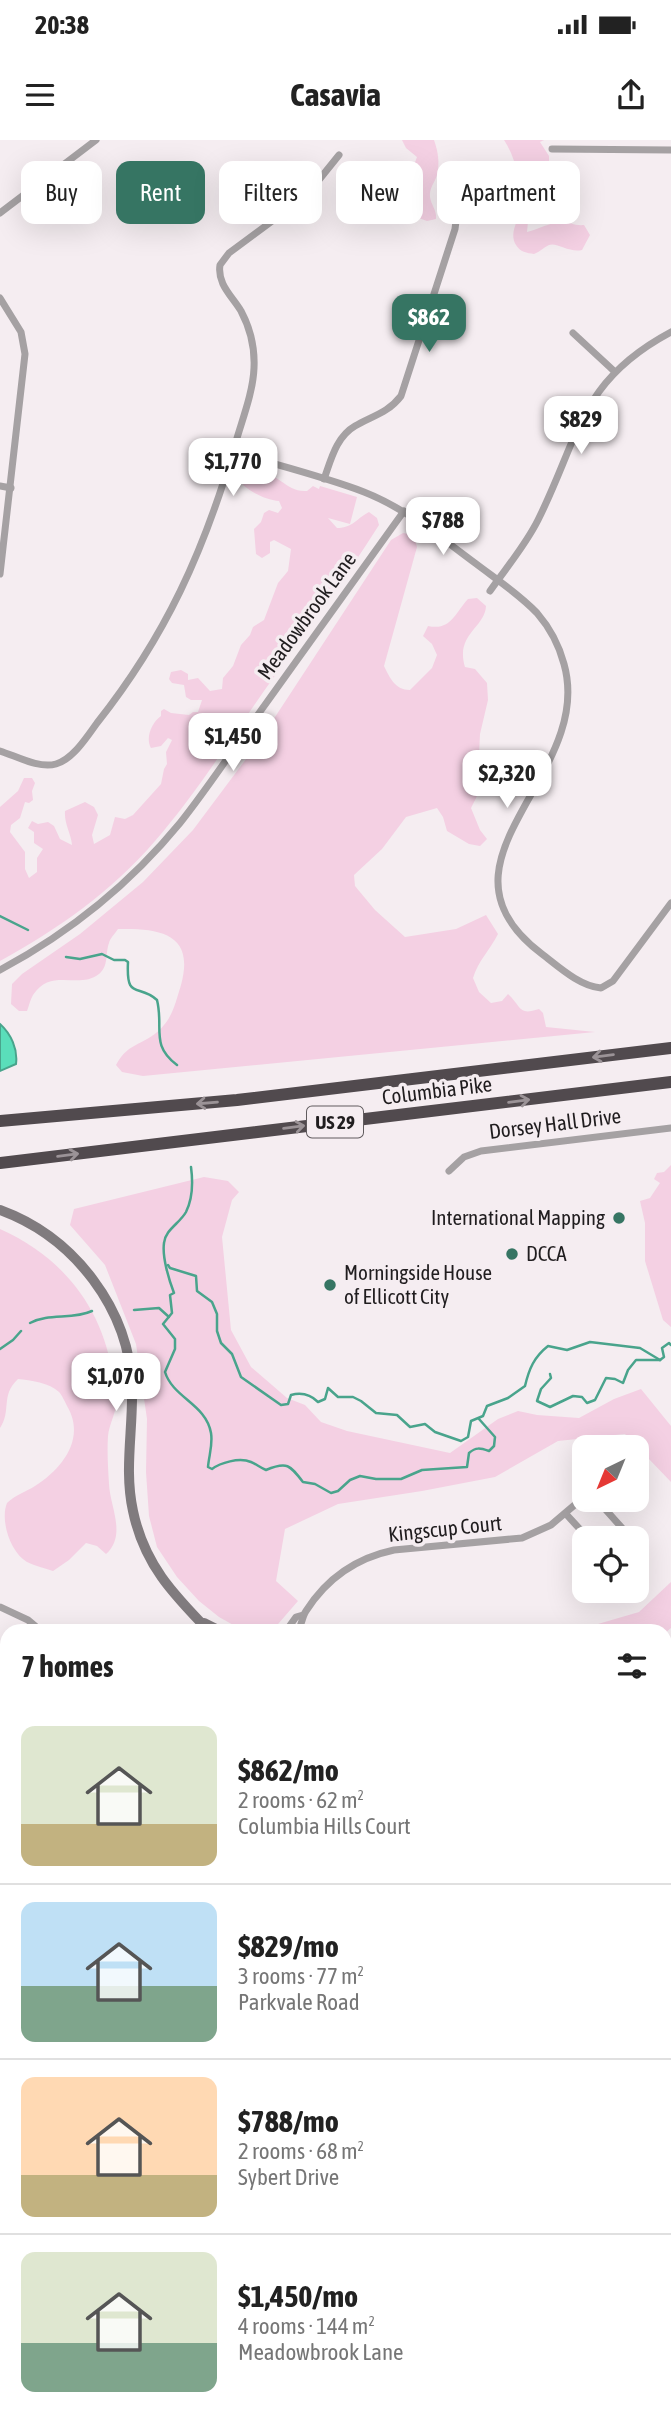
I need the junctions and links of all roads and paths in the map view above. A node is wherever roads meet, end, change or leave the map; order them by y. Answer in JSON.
{"nodes":[{"id":1,"x":96,"y":140,"type":"edge"},
{"id":2,"x":552,"y":149,"type":"dead end"},
{"id":3,"x":671,"y":150,"type":"edge"},
{"id":4,"x":339,"y":155,"type":"dead end"},
{"id":5,"x":0,"y":213,"type":"edge"},
{"id":6,"x":456,"y":224,"type":"edge"},
{"id":7,"x":0,"y":298,"type":"edge"},
{"id":8,"x":671,"y":332,"type":"edge"},
{"id":9,"x":573,"y":333,"type":"dead end"},
{"id":10,"x":614,"y":371,"type":"junction"},
{"id":11,"x":233,"y":452,"type":"junction"},
{"id":12,"x":324,"y":479,"type":"junction"},
{"id":13,"x":0,"y":486,"type":"edge"},
{"id":14,"x":11,"y":488,"type":"junction"},
{"id":15,"x":404,"y":511,"type":"junction"},
{"id":16,"x":0,"y":574,"type":"edge"},
{"id":17,"x":498,"y":580,"type":"junction"},
{"id":18,"x":490,"y":591,"type":"dead end"},
{"id":19,"x":0,"y":751,"type":"edge"},
{"id":20,"x":671,"y":903,"type":"edge"},
{"id":21,"x":0,"y":970,"type":"edge"},
{"id":22,"x":671,"y":1048,"type":"edge"},
{"id":23,"x":671,"y":1082,"type":"edge"},
{"id":24,"x":0,"y":1121,"type":"edge"},
{"id":25,"x":671,"y":1128,"type":"edge"},
{"id":26,"x":0,"y":1163,"type":"edge"},
{"id":27,"x":449,"y":1171,"type":"dead end"},
{"id":28,"x":0,"y":1210,"type":"edge"},
{"id":29,"x":572,"y":1508,"type":"edge"},
{"id":30,"x":608,"y":1512,"type":"edge"},
{"id":31,"x":566,"y":1514,"type":"junction"},
{"id":32,"x":577,"y":1526,"type":"edge"},
{"id":33,"x":620,"y":1526,"type":"edge"},
{"id":34,"x":0,"y":1607,"type":"edge"},
{"id":35,"x":303,"y":1615,"type":"junction"},
{"id":36,"x":198,"y":1619,"type":"junction"},
{"id":37,"x":33,"y":1624,"type":"edge"},
{"id":38,"x":203,"y":1624,"type":"edge"},
{"id":39,"x":207,"y":1624,"type":"edge"},
{"id":40,"x":291,"y":1624,"type":"edge"},
{"id":41,"x":302,"y":1624,"type":"edge"}],
"edges":[{"from":1,"to":5,"type":"street"},
{"from":2,"to":3,"type":"street"},
{"from":4,"to":11,"type":"street"},
{"from":6,"to":12,"type":"street"},
{"from":7,"to":14,"type":"street"},
{"from":8,"to":10,"type":"street"},
{"from":9,"to":10,"type":"street"},
{"from":10,"to":17,"type":"street"},
{"from":11,"to":12,"type":"street"},
{"from":11,"to":19,"type":"street"},
{"from":12,"to":15,"type":"street"},
{"from":13,"to":14,"type":"street"},
{"from":14,"to":16,"type":"street"},
{"from":15,"to":17,"type":"street"},
{"from":15,"to":21,"type":"street","name":"Meadowbrook Lane"},
{"from":17,"to":18,"type":"street"},
{"from":17,"to":20,"type":"street"},
{"from":22,"to":24,"type":"highway","name":"Columbia Pike","number":"US 29","one_way":true},
{"from":26,"to":23,"type":"highway","name":"Columbia Pike","number":"US 29","one_way":true},
{"from":25,"to":27,"type":"street","name":"Dorsey Hall Drive"},
{"from":28,"to":36,"type":"street"},
{"from":29,"to":31,"type":"street","name":"Kingscup Court"},
{"from":30,"to":33,"type":"street"},
{"from":31,"to":32,"type":"street"},
{"from":31,"to":35,"type":"street","name":"Kingscup Court"},
{"from":34,"to":37,"type":"street"},
{"from":35,"to":40,"type":"street","name":"Kingscup Court"},
{"from":35,"to":41,"type":"street","name":"Kingscup Court"},
{"from":36,"to":38,"type":"street"},
{"from":36,"to":39,"type":"street"}]}
